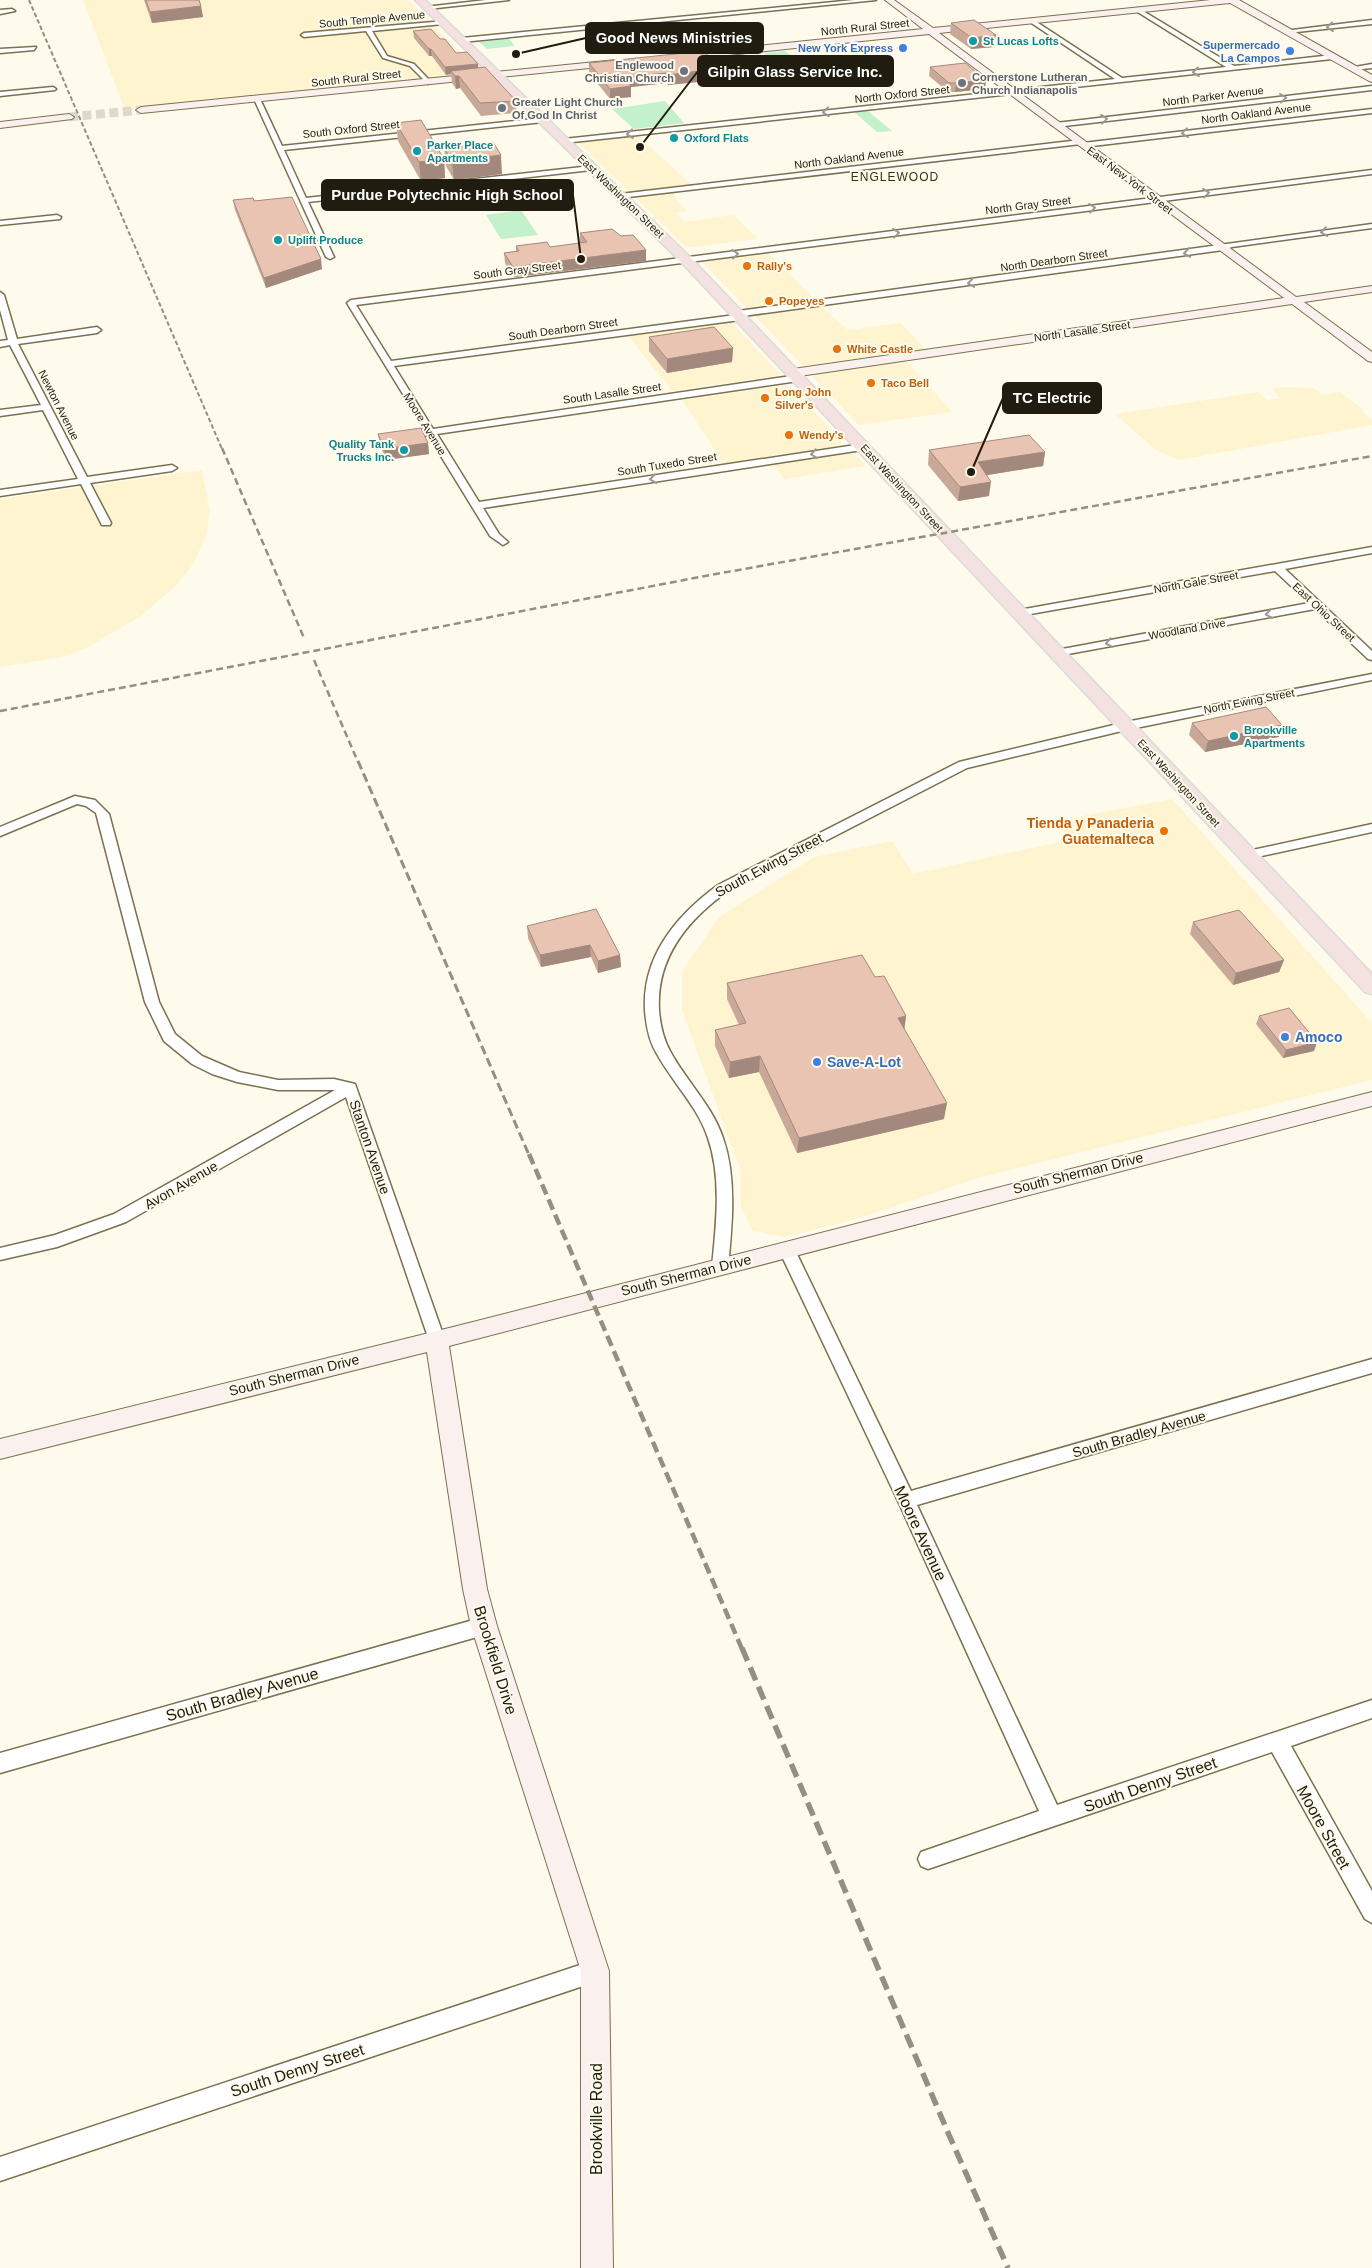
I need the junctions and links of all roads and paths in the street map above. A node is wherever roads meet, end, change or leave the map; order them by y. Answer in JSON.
{"nodes":[{"id":1,"x":420,"y":0,"type":"edge"},
{"id":2,"x":506,"y":0,"type":"edge"},
{"id":3,"x":873,"y":0,"type":"edge"},
{"id":4,"x":889,"y":0,"type":"edge"},
{"id":5,"x":1233,"y":0,"type":"edge"},
{"id":6,"x":428,"y":7,"type":"junction"},
{"id":7,"x":1138,"y":10,"type":"junction"},
{"id":8,"x":12,"y":11,"type":"dead end"},
{"id":9,"x":0,"y":12,"type":"edge"},
{"id":10,"x":1032,"y":21,"type":"junction"},
{"id":11,"x":443,"y":22,"type":"junction"},
{"id":12,"x":1372,"y":22,"type":"edge"},
{"id":13,"x":368,"y":29,"type":"junction"},
{"id":14,"x":931,"y":31,"type":"junction"},
{"id":15,"x":1287,"y":32,"type":"junction"},
{"id":16,"x":304,"y":35,"type":"dead end"},
{"id":17,"x":462,"y":40,"type":"junction"},
{"id":18,"x":34,"y":48,"type":"dead end"},
{"id":19,"x":0,"y":51,"type":"edge"},
{"id":20,"x":1332,"y":57,"type":"junction"},
{"id":21,"x":669,"y":58,"type":"edge"},
{"id":22,"x":630,"y":62,"type":"edge"},
{"id":23,"x":1372,"y":66,"type":"edge"},
{"id":24,"x":1233,"y":68,"type":"junction"},
{"id":25,"x":1352,"y":68,"type":"junction"},
{"id":26,"x":497,"y":75,"type":"junction"},
{"id":27,"x":1372,"y":79,"type":"edge"},
{"id":28,"x":1121,"y":80,"type":"junction"},
{"id":29,"x":428,"y":82,"type":"junction"},
{"id":30,"x":1372,"y":88,"type":"edge"},
{"id":31,"x":52,"y":89,"type":"dead end"},
{"id":32,"x":1012,"y":92,"type":"junction"},
{"id":33,"x":0,"y":94,"type":"edge"},
{"id":34,"x":257,"y":99,"type":"junction"},
{"id":35,"x":141,"y":111,"type":"tunnel mouth"},
{"id":36,"x":1372,"y":111,"type":"edge"},
{"id":37,"x":69,"y":118,"type":"tunnel mouth"},
{"id":38,"x":543,"y":120,"type":"junction"},
{"id":39,"x":2,"y":125,"type":"edge"},
{"id":40,"x":1056,"y":125,"type":"junction"},
{"id":41,"x":564,"y":141,"type":"junction"},
{"id":42,"x":1082,"y":144,"type":"junction"},
{"id":43,"x":280,"y":148,"type":"junction"},
{"id":44,"x":592,"y":168,"type":"junction"},
{"id":45,"x":1372,"y":172,"type":"edge"},
{"id":46,"x":620,"y":196,"type":"junction"},
{"id":47,"x":305,"y":200,"type":"junction"},
{"id":48,"x":1157,"y":200,"type":"junction"},
{"id":49,"x":57,"y":217,"type":"dead end"},
{"id":50,"x":0,"y":224,"type":"edge"},
{"id":51,"x":1372,"y":226,"type":"edge"},
{"id":52,"x":1223,"y":248,"type":"junction"},
{"id":53,"x":330,"y":257,"type":"dead end"},
{"id":54,"x":686,"y":260,"type":"junction"},
{"id":55,"x":1372,"y":289,"type":"edge"},
{"id":56,"x":0,"y":295,"type":"edge"},
{"id":57,"x":1294,"y":300,"type":"junction"},
{"id":58,"x":351,"y":303,"type":"joint"},
{"id":59,"x":739,"y":316,"type":"junction"},
{"id":60,"x":97,"y":330,"type":"dead end"},
{"id":61,"x":13,"y":342,"type":"junction"},
{"id":62,"x":0,"y":344,"type":"edge"},
{"id":63,"x":1372,"y":358,"type":"edge"},
{"id":64,"x":389,"y":364,"type":"junction"},
{"id":65,"x":795,"y":375,"type":"junction"},
{"id":66,"x":46,"y":407,"type":"junction"},
{"id":67,"x":0,"y":414,"type":"edge"},
{"id":68,"x":430,"y":432,"type":"junction"},
{"id":69,"x":414,"y":435,"type":"edge"},
{"id":70,"x":862,"y":446,"type":"junction"},
{"id":71,"x":172,"y":468,"type":"dead end"},
{"id":72,"x":83,"y":481,"type":"junction"},
{"id":73,"x":0,"y":492,"type":"edge"},
{"id":74,"x":476,"y":506,"type":"junction"},
{"id":75,"x":106,"y":523,"type":"dead end"},
{"id":76,"x":503,"y":542,"type":"dead end"},
{"id":77,"x":1372,"y":550,"type":"edge"},
{"id":78,"x":1277,"y":567,"type":"junction"},
{"id":79,"x":1317,"y":605,"type":"junction"},
{"id":80,"x":1019,"y":613,"type":"junction"},
{"id":81,"x":1057,"y":653,"type":"junction"},
{"id":82,"x":1372,"y":657,"type":"edge"},
{"id":83,"x":1372,"y":677,"type":"edge"},
{"id":84,"x":1126,"y":726,"type":"junction"},
{"id":85,"x":1372,"y":828,"type":"edge"},
{"id":86,"x":0,"y":832,"type":"edge"},
{"id":87,"x":1248,"y":855,"type":"junction"},
{"id":88,"x":1372,"y":987,"type":"edge"},
{"id":89,"x":350,"y":1088,"type":"junction"},
{"id":90,"x":1372,"y":1099,"type":"edge"},
{"id":91,"x":787,"y":1250,"type":"junction"},
{"id":92,"x":0,"y":1254,"type":"edge"},
{"id":93,"x":720,"y":1267,"type":"junction"},
{"id":94,"x":437,"y":1340,"type":"junction"},
{"id":95,"x":1372,"y":1366,"type":"edge"},
{"id":96,"x":0,"y":1449,"type":"edge"},
{"id":97,"x":906,"y":1500,"type":"junction"},
{"id":98,"x":484,"y":1626,"type":"junction"},
{"id":99,"x":1372,"y":1709,"type":"edge"},
{"id":100,"x":1277,"y":1741,"type":"junction"},
{"id":101,"x":0,"y":1763,"type":"edge"},
{"id":102,"x":1052,"y":1817,"type":"junction"},
{"id":103,"x":928,"y":1859,"type":"dead end"},
{"id":104,"x":1372,"y":1912,"type":"edge"},
{"id":105,"x":595,"y":1971,"type":"junction"},
{"id":106,"x":0,"y":2169,"type":"edge"},
{"id":107,"x":597,"y":2268,"type":"edge"}],
"edges":[{"from":1,"to":6,"type":"main road","name":"East Washington Street"},
{"from":2,"to":6,"type":"street"},
{"from":3,"to":17,"type":"street"},
{"from":4,"to":14,"type":"main road","name":"East New York Street"},
{"from":5,"to":7,"type":"main road","name":"North Rural Street"},
{"from":5,"to":15,"type":"main road"},
{"from":6,"to":11,"type":"main road","name":"East Washington Street"},
{"from":7,"to":10,"type":"main road","name":"North Rural Street"},
{"from":7,"to":24,"type":"street"},
{"from":8,"to":9,"type":"street"},
{"from":10,"to":14,"type":"main road","name":"North Rural Street"},
{"from":10,"to":28,"type":"street"},
{"from":11,"to":13,"type":"street","name":"South Temple Avenue"},
{"from":11,"to":17,"type":"main road","name":"East Washington Street"},
{"from":12,"to":15,"type":"street","one_way":true},
{"from":13,"to":16,"type":"street","name":"South Temple Avenue"},
{"from":13,"to":29,"type":"street"},
{"from":14,"to":21,"type":"main road","name":"North Rural Street"},
{"from":14,"to":32,"type":"main road","name":"East New York Street"},
{"from":15,"to":20,"type":"main road"},
{"from":17,"to":26,"type":"main road","name":"East Washington Street"},
{"from":18,"to":19,"type":"street"},
{"from":20,"to":24,"type":"street","name":"North Oxford Street"},
{"from":20,"to":25,"type":"main road"},
{"from":22,"to":26,"type":"main road"},
{"from":23,"to":25,"type":"street"},
{"from":24,"to":28,"type":"street","name":"North Oxford Street","one_way":true},
{"from":25,"to":27,"type":"main road"},
{"from":26,"to":29,"type":"main road","name":"South Rural Street"},
{"from":26,"to":38,"type":"main road","name":"East Washington Street"},
{"from":28,"to":32,"type":"street","name":"North Oxford Street"},
{"from":29,"to":34,"type":"main road","name":"South Rural Street"},
{"from":40,"to":30,"type":"street","name":"North Parker Avenue","one_way":true},
{"from":31,"to":33,"type":"street"},
{"from":32,"to":40,"type":"main road","name":"East New York Street"},
{"from":32,"to":41,"type":"street","name":"North Oxford Street","one_way":true},
{"from":34,"to":35,"type":"main road","name":"South Rural Street"},
{"from":34,"to":43,"type":"street"},
{"from":36,"to":42,"type":"street","name":"North Oakland Avenue","one_way":true},
{"from":37,"to":39,"type":"main road"},
{"from":38,"to":41,"type":"main road","name":"East Washington Street"},
{"from":38,"to":43,"type":"street","name":"South Oxford Street"},
{"from":40,"to":42,"type":"main road","name":"East New York Street"},
{"from":41,"to":44,"type":"main road","name":"East Washington Street"},
{"from":42,"to":46,"type":"street","name":"North Oakland Avenue"},
{"from":42,"to":48,"type":"main road","name":"East New York Street"},
{"from":43,"to":47,"type":"street"},
{"from":44,"to":46,"type":"main road","name":"East Washington Street"},
{"from":44,"to":47,"type":"street"},
{"from":48,"to":45,"type":"street","name":"North Gray Street","one_way":true},
{"from":46,"to":54,"type":"main road","name":"East Washington Street"},
{"from":47,"to":53,"type":"street"},
{"from":48,"to":52,"type":"main road","name":"East New York Street"},
{"from":54,"to":48,"type":"street","name":"North Gray Street","one_way":true},
{"from":49,"to":50,"type":"street"},
{"from":51,"to":52,"type":"street","name":"North Dearborn Street","one_way":true},
{"from":52,"to":57,"type":"main road","name":"East New York Street"},
{"from":52,"to":59,"type":"street","name":"North Dearborn Street","one_way":true},
{"from":54,"to":58,"type":"street","name":"South Gray Street"},
{"from":54,"to":59,"type":"main road","name":"East Washington Street"},
{"from":55,"to":57,"type":"main road","name":"North Lasalle Street"},
{"from":56,"to":61,"type":"street","name":"Newton Avenue"},
{"from":57,"to":63,"type":"main road","name":"East New York Street"},
{"from":57,"to":65,"type":"main road","name":"North Lasalle Street"},
{"from":58,"to":64,"type":"street","name":"Moore Avenue"},
{"from":59,"to":64,"type":"street","name":"South Dearborn Street"},
{"from":59,"to":65,"type":"main road","name":"East Washington Street"},
{"from":60,"to":61,"type":"street"},
{"from":61,"to":62,"type":"street"},
{"from":61,"to":66,"type":"street","name":"Newton Avenue"},
{"from":64,"to":68,"type":"street","name":"Moore Avenue"},
{"from":65,"to":68,"type":"street","name":"South Lasalle Street"},
{"from":65,"to":70,"type":"main road","name":"East Washington Street"},
{"from":66,"to":67,"type":"street"},
{"from":66,"to":72,"type":"street","name":"Newton Avenue"},
{"from":68,"to":69,"type":"street","name":"South Lasalle Street"},
{"from":68,"to":74,"type":"street","name":"Moore Avenue"},
{"from":70,"to":74,"type":"street","name":"South Tuxedo Street","one_way":true},
{"from":70,"to":80,"type":"main road","name":"East Washington Street"},
{"from":71,"to":72,"type":"street"},
{"from":72,"to":73,"type":"street"},
{"from":72,"to":75,"type":"street","name":"Newton Avenue"},
{"from":74,"to":76,"type":"street","name":"Moore Avenue"},
{"from":77,"to":78,"type":"street","name":"North Gale Street"},
{"from":78,"to":79,"type":"street","name":"East Ohio Street"},
{"from":78,"to":80,"type":"street","name":"North Gale Street"},
{"from":79,"to":81,"type":"street","name":"Woodland Drive","one_way":true},
{"from":79,"to":82,"type":"street","name":"East Ohio Street"},
{"from":80,"to":81,"type":"main road","name":"East Washington Street"},
{"from":81,"to":84,"type":"main road","name":"East Washington Street"},
{"from":83,"to":84,"type":"street","name":"North Ewing Street"},
{"from":84,"to":87,"type":"main road","name":"East Washington Street"},
{"from":84,"to":93,"type":"street","name":"South Ewing Street"},
{"from":85,"to":87,"type":"street"},
{"from":86,"to":89,"type":"street","name":"Stanton Avenue"},
{"from":87,"to":88,"type":"main road","name":"East Washington Street"},
{"from":89,"to":92,"type":"street","name":"Avon Avenue"},
{"from":89,"to":94,"type":"street","name":"Stanton Avenue"},
{"from":90,"to":91,"type":"main road","name":"South Sherman Drive"},
{"from":91,"to":93,"type":"main road","name":"South Sherman Drive"},
{"from":91,"to":97,"type":"street","name":"Moore Avenue"},
{"from":93,"to":94,"type":"main road","name":"South Sherman Drive"},
{"from":94,"to":96,"type":"main road","name":"South Sherman Drive"},
{"from":94,"to":98,"type":"main road","name":"Brookfield Drive"},
{"from":95,"to":97,"type":"street","name":"South Bradley Avenue"},
{"from":97,"to":102,"type":"street","name":"Moore Avenue"},
{"from":98,"to":101,"type":"street","name":"South Bradley Avenue"},
{"from":98,"to":105,"type":"main road","name":"Brookfield Drive"},
{"from":99,"to":100,"type":"street","name":"South Denny Street"},
{"from":100,"to":102,"type":"street","name":"South Denny Street"},
{"from":100,"to":104,"type":"street","name":"Moore Street"},
{"from":102,"to":103,"type":"street","name":"South Denny Street"},
{"from":105,"to":106,"type":"street","name":"South Denny Street"},
{"from":105,"to":107,"type":"main road","name":"Brookville Road"}]}
